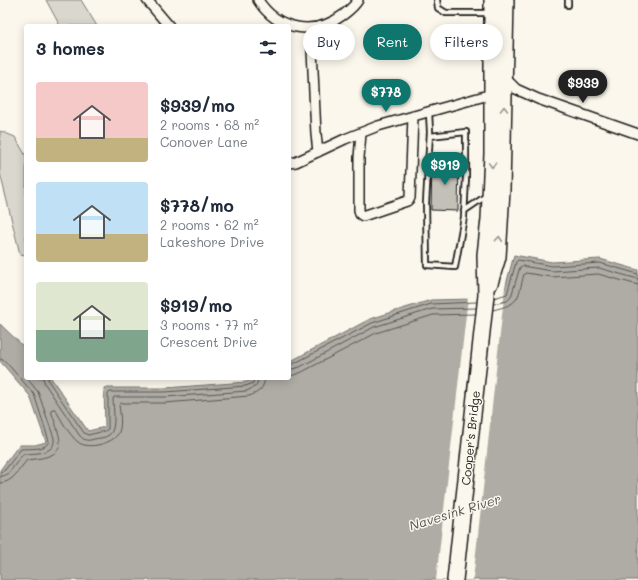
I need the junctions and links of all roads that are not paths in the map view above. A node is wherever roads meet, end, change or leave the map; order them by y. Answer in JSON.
{"nodes":[{"id":1,"x":148,"y":0,"type":"edge"},
{"id":2,"x":258,"y":0,"type":"edge"},
{"id":3,"x":358,"y":0,"type":"edge"},
{"id":4,"x":436,"y":0,"type":"edge"},
{"id":5,"x":506,"y":0,"type":"edge"},
{"id":6,"x":492,"y":6,"type":"edge"},
{"id":7,"x":167,"y":24,"type":"edge"},
{"id":8,"x":287,"y":24,"type":"edge"},
{"id":9,"x":327,"y":24,"type":"edge"},
{"id":10,"x":291,"y":25,"type":"edge"},
{"id":11,"x":303,"y":28,"type":"edge"},
{"id":12,"x":312,"y":60,"type":"edge"},
{"id":13,"x":504,"y":77,"type":"junction"},
{"id":14,"x":492,"y":94,"type":"junction"},
{"id":15,"x":429,"y":112,"type":"junction"},
{"id":16,"x":413,"y":116,"type":"junction"},
{"id":17,"x":361,"y":132,"type":"junction"},
{"id":18,"x":638,"y":134,"type":"edge"},
{"id":19,"x":430,"y":136,"type":"junction"},
{"id":20,"x":318,"y":152,"type":"junction"},
{"id":21,"x":291,"y":163,"type":"edge"},
{"id":22,"x":491,"y":193,"type":"junction"},
{"id":23,"x":464,"y":211,"type":"junction"},
{"id":24,"x":486,"y":295,"type":"junction"},
{"id":25,"x":455,"y":580,"type":"edge"}],
"edges":[{"from":1,"to":7,"type":"street"},
{"from":2,"to":8,"type":"street"},
{"from":3,"to":9,"type":"street"},
{"from":4,"to":6,"type":"lane"},
{"from":5,"to":13,"type":"highway"},
{"from":6,"to":14,"type":"highway"},
{"from":10,"to":11,"type":"street"},
{"from":12,"to":20,"type":"street"},
{"from":13,"to":18,"type":"street"},
{"from":24,"to":13,"type":"highway","one_way":true},
{"from":14,"to":15,"type":"street"},
{"from":14,"to":22,"type":"highway","one_way":true},
{"from":15,"to":16,"type":"street"},
{"from":15,"to":19,"type":"lane"},
{"from":16,"to":17,"type":"street"},
{"from":16,"to":17,"type":"street"},
{"from":17,"to":20,"type":"street"},
{"from":19,"to":23,"type":"lane"},
{"from":19,"to":23,"type":"lane"},
{"from":20,"to":21,"type":"street"},
{"from":22,"to":23,"type":"lane"},
{"from":22,"to":24,"type":"highway"},
{"from":24,"to":25,"type":"highway","name":"Cooper's Bridge"}]}
